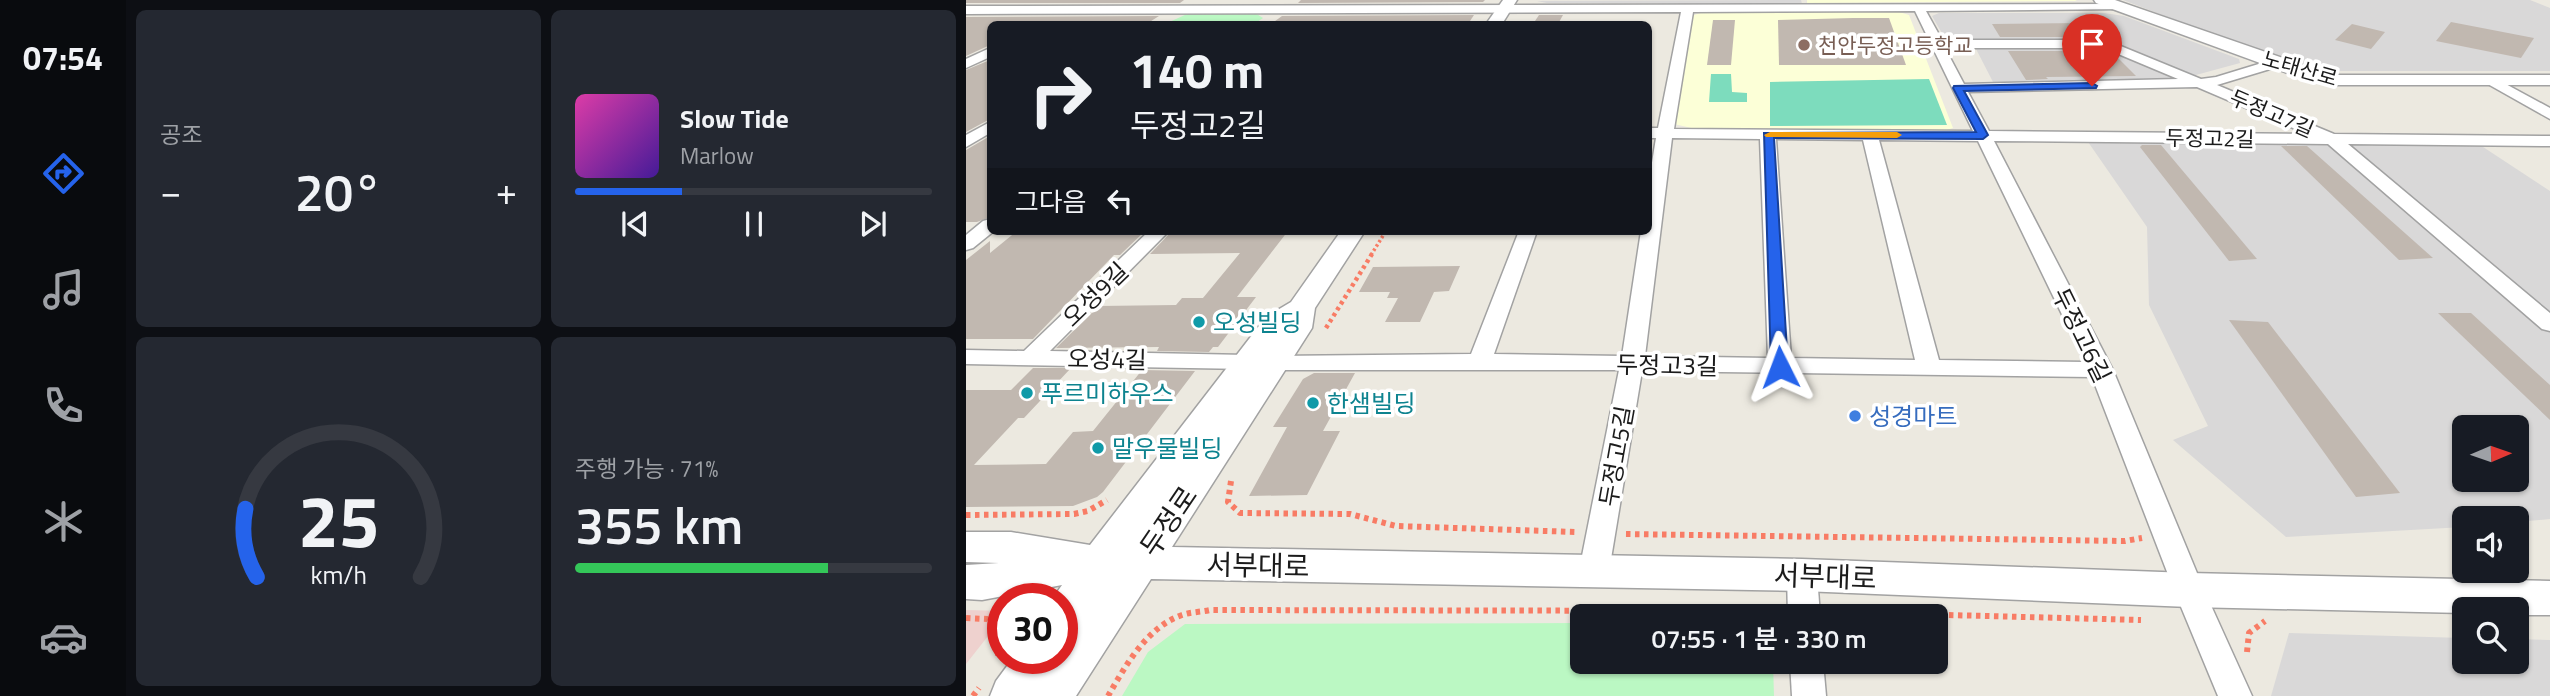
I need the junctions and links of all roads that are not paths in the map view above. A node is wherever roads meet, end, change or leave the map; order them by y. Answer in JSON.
{"nodes":[{"id":1,"x":980,"y":0,"type":"edge"},
{"id":2,"x":1093,"y":0,"type":"edge"},
{"id":3,"x":1197,"y":0,"type":"edge"},
{"id":4,"x":1295,"y":0,"type":"edge"},
{"id":5,"x":1399,"y":0,"type":"edge"},
{"id":6,"x":2101,"y":0,"type":"edge"},
{"id":7,"x":1507,"y":5,"type":"edge"},
{"id":8,"x":2119,"y":7,"type":"junction"},
{"id":9,"x":966,"y":8,"type":"edge"},
{"id":10,"x":1611,"y":8,"type":"junction"},
{"id":11,"x":1688,"y":8,"type":"junction"},
{"id":12,"x":1919,"y":8,"type":"junction"},
{"id":13,"x":1071,"y":10,"type":"junction"},
{"id":14,"x":1181,"y":10,"type":"junction"},
{"id":15,"x":1281,"y":10,"type":"junction"},
{"id":16,"x":1386,"y":10,"type":"junction"},
{"id":17,"x":1049,"y":21,"type":"edge"},
{"id":18,"x":1162,"y":21,"type":"edge"},
{"id":19,"x":1266,"y":21,"type":"edge"},
{"id":20,"x":1374,"y":21,"type":"edge"},
{"id":21,"x":1496,"y":21,"type":"edge"},
{"id":22,"x":1606,"y":21,"type":"edge"},
{"id":23,"x":1935,"y":44,"type":"junction"},
{"id":24,"x":987,"y":54,"type":"edge"},
{"id":25,"x":2276,"y":63,"type":"junction"},
{"id":26,"x":966,"y":64,"type":"edge"},
{"id":27,"x":2491,"y":80,"type":"junction"},
{"id":28,"x":2550,"y":80,"type":"edge"},
{"id":29,"x":2202,"y":83,"type":"junction"},
{"id":30,"x":1958,"y":88,"type":"junction"},
{"id":31,"x":2550,"y":114,"type":"edge"},
{"id":32,"x":987,"y":128,"type":"edge"},
{"id":33,"x":966,"y":129,"type":"edge"},
{"id":34,"x":987,"y":130,"type":"edge"},
{"id":35,"x":1657,"y":133,"type":"edge"},
{"id":36,"x":1768,"y":135,"type":"junction"},
{"id":37,"x":1870,"y":135,"type":"junction"},
{"id":38,"x":1983,"y":135,"type":"junction"},
{"id":39,"x":2332,"y":139,"type":"junction"},
{"id":40,"x":2550,"y":141,"type":"edge"},
{"id":41,"x":966,"y":142,"type":"edge"},
{"id":42,"x":1652,"y":179,"type":"edge"},
{"id":43,"x":987,"y":227,"type":"edge"},
{"id":44,"x":1156,"y":235,"type":"edge"},
{"id":45,"x":1350,"y":235,"type":"edge"},
{"id":46,"x":1527,"y":235,"type":"edge"},
{"id":47,"x":1646,"y":235,"type":"edge"},
{"id":48,"x":966,"y":244,"type":"edge"},
{"id":49,"x":2550,"y":324,"type":"edge"},
{"id":50,"x":966,"y":357,"type":"edge"},
{"id":51,"x":1030,"y":358,"type":"junction"},
{"id":52,"x":1480,"y":361,"type":"junction"},
{"id":53,"x":1276,"y":362,"type":"junction"},
{"id":54,"x":1632,"y":364,"type":"junction"},
{"id":55,"x":1780,"y":367,"type":"junction"},
{"id":56,"x":1929,"y":368,"type":"junction"},
{"id":57,"x":2101,"y":370,"type":"junction"},
{"id":58,"x":966,"y":547,"type":"edge"},
{"id":59,"x":1119,"y":563,"type":"junction"},
{"id":60,"x":1594,"y":571,"type":"junction"},
{"id":61,"x":966,"y":583,"type":"edge"},
{"id":62,"x":2189,"y":590,"type":"junction"},
{"id":63,"x":2550,"y":598,"type":"edge"},
{"id":64,"x":1804,"y":600,"type":"edge"},
{"id":65,"x":1078,"y":604,"type":"edge"},
{"id":66,"x":1808,"y":674,"type":"edge"},
{"id":67,"x":1051,"y":696,"type":"edge"},
{"id":68,"x":1809,"y":696,"type":"edge"},
{"id":69,"x":2235,"y":696,"type":"edge"}],
"edges":[{"from":1,"to":9,"type":"street"},
{"from":2,"to":13,"type":"street"},
{"from":3,"to":14,"type":"street"},
{"from":4,"to":15,"type":"street"},
{"from":5,"to":16,"type":"street"},
{"from":6,"to":8,"type":"street","name":"노태산로"},
{"from":7,"to":10,"type":"street"},
{"from":7,"to":16,"type":"street"},
{"from":7,"to":21,"type":"street"},
{"from":8,"to":12,"type":"street"},
{"from":8,"to":25,"type":"street","name":"노태산로"},
{"from":9,"to":13,"type":"street"},
{"from":10,"to":11,"type":"street"},
{"from":10,"to":22,"type":"street"},
{"from":11,"to":12,"type":"street"},
{"from":11,"to":35,"type":"street","name":"두정고5길"},
{"from":12,"to":23,"type":"street","name":"두정고6길"},
{"from":13,"to":14,"type":"street"},
{"from":13,"to":17,"type":"street"},
{"from":14,"to":15,"type":"street"},
{"from":14,"to":18,"type":"street"},
{"from":15,"to":16,"type":"street"},
{"from":15,"to":19,"type":"street"},
{"from":16,"to":20,"type":"street"},
{"from":23,"to":29,"type":"street","name":"두정고7길"},
{"from":23,"to":30,"type":"street","name":"두정고6길"},
{"from":24,"to":26,"type":"street"},
{"from":25,"to":27,"type":"street","name":"노태산로"},
{"from":25,"to":29,"type":"street"},
{"from":27,"to":28,"type":"street","name":"노태산로"},
{"from":27,"to":31,"type":"street"},
{"from":29,"to":30,"type":"street"},
{"from":29,"to":39,"type":"street","name":"두정고7길"},
{"from":30,"to":38,"type":"street","name":"두정고6길"},
{"from":32,"to":33,"type":"street"},
{"from":34,"to":41,"type":"street"},
{"from":35,"to":36,"type":"street","name":"두정고2길"},
{"from":35,"to":42,"type":"street","name":"두정고5길"},
{"from":36,"to":37,"type":"street","name":"두정고2길"},
{"from":36,"to":55,"type":"street"},
{"from":37,"to":38,"type":"street","name":"두정고2길"},
{"from":37,"to":56,"type":"street"},
{"from":38,"to":39,"type":"street","name":"두정고2길"},
{"from":38,"to":57,"type":"street","name":"두정고6길"},
{"from":39,"to":40,"type":"street","name":"두정고2길"},
{"from":39,"to":49,"type":"street","name":"두정고7길"},
{"from":43,"to":48,"type":"street"},
{"from":44,"to":51,"type":"street","name":"오성9길"},
{"from":45,"to":53,"type":"street","name":"두정로"},
{"from":46,"to":52,"type":"street"},
{"from":47,"to":54,"type":"street","name":"두정고5길"},
{"from":50,"to":51,"type":"street","name":"오성4길"},
{"from":51,"to":53,"type":"street","name":"오성4길"},
{"from":52,"to":53,"type":"street","name":"두정고3길"},
{"from":52,"to":54,"type":"street","name":"두정고3길"},
{"from":53,"to":59,"type":"street","name":"두정로"},
{"from":54,"to":55,"type":"street","name":"두정고3길"},
{"from":54,"to":60,"type":"street","name":"두정고5길"},
{"from":55,"to":56,"type":"street","name":"두정고3길"},
{"from":56,"to":57,"type":"street","name":"두정고3길"},
{"from":57,"to":62,"type":"street","name":"두정고6길"},
{"from":58,"to":59,"type":"street","name":"서부대로"},
{"from":59,"to":60,"type":"street","name":"서부대로"},
{"from":59,"to":61,"type":"street","name":"서부대로"},
{"from":59,"to":65,"type":"street","name":"두정로"},
{"from":59,"to":67,"type":"street","name":"두정로"},
{"from":60,"to":64,"type":"street","name":"서부대로"},
{"from":62,"to":63,"type":"street","name":"서부대로"},
{"from":62,"to":64,"type":"street","name":"서부대로"},
{"from":62,"to":69,"type":"street","name":"두정고6길"},
{"from":66,"to":68,"type":"street"}]}
